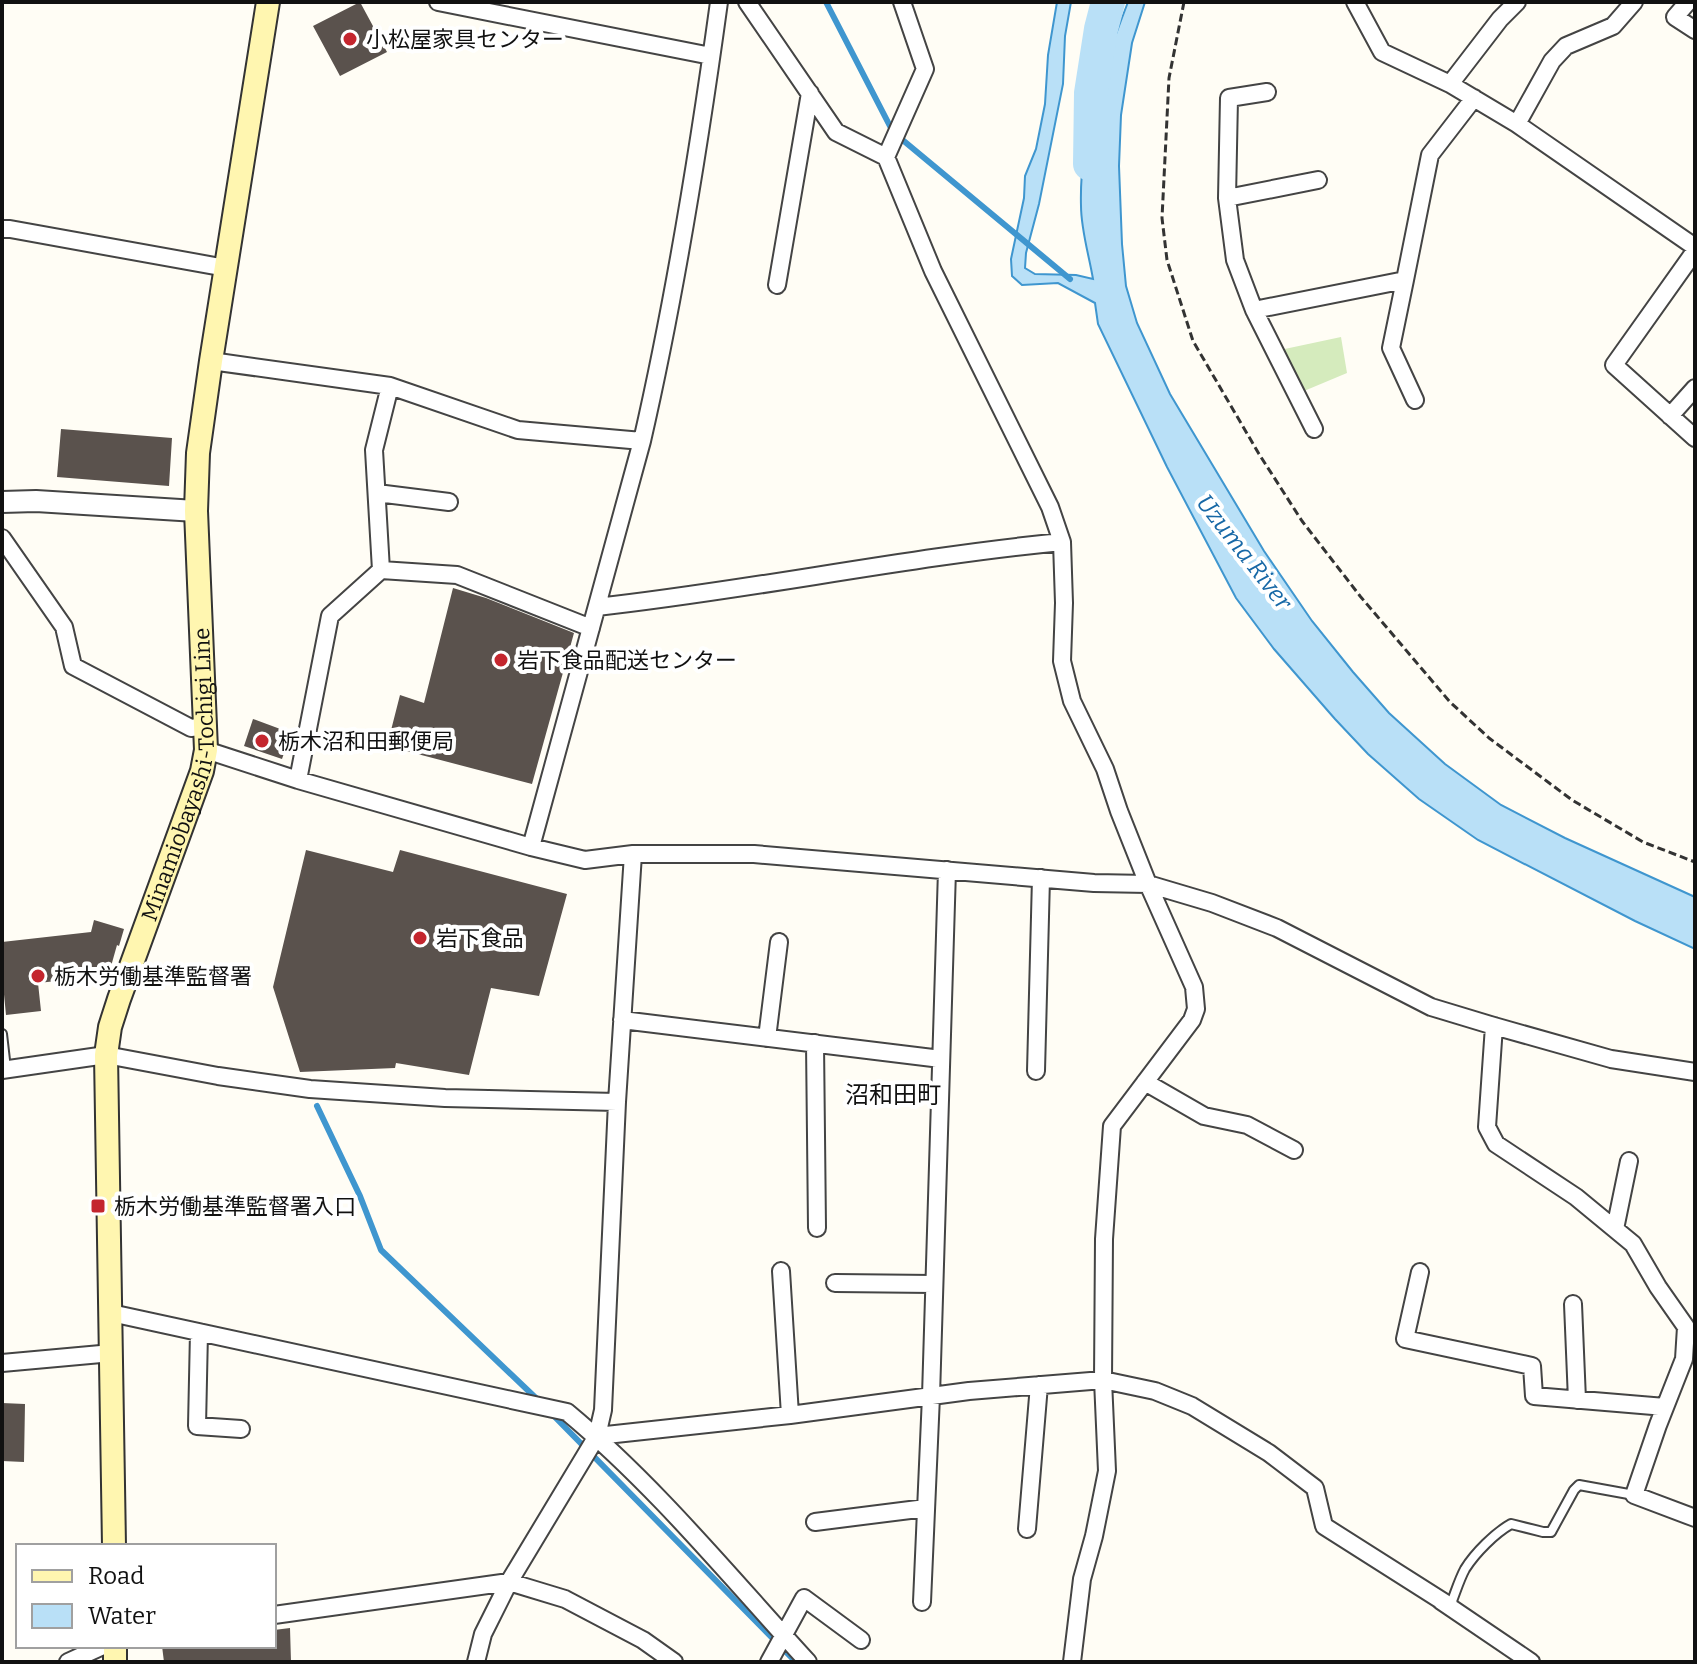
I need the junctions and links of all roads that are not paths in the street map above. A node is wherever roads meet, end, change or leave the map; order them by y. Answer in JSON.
{"nodes":[{"id":1,"x":268,"y":2,"type":"edge"},
{"id":2,"x":438,"y":2,"type":"edge"},
{"id":3,"x":719,"y":2,"type":"edge"},
{"id":4,"x":747,"y":2,"type":"edge"},
{"id":5,"x":902,"y":2,"type":"edge"},
{"id":6,"x":1355,"y":2,"type":"edge"},
{"id":7,"x":1517,"y":2,"type":"edge"},
{"id":8,"x":1634,"y":2,"type":"edge"},
{"id":9,"x":1688,"y":2,"type":"edge"},
{"id":10,"x":502,"y":8,"type":"edge"},
{"id":11,"x":1695,"y":30,"type":"edge"},
{"id":12,"x":711,"y":56,"type":"junction"},
{"id":13,"x":1450,"y":84,"type":"junction"},
{"id":14,"x":1267,"y":92,"type":"dead end"},
{"id":15,"x":810,"y":93,"type":"junction"},
{"id":16,"x":1474,"y":98,"type":"junction"},
{"id":17,"x":1517,"y":124,"type":"junction"},
{"id":18,"x":886,"y":157,"type":"junction"},
{"id":19,"x":1318,"y":180,"type":"dead end"},
{"id":20,"x":1227,"y":198,"type":"junction"},
{"id":21,"x":2,"y":229,"type":"edge"},
{"id":22,"x":1695,"y":249,"type":"edge"},
{"id":23,"x":226,"y":268,"type":"junction"},
{"id":24,"x":1405,"y":280,"type":"junction"},
{"id":25,"x":777,"y":285,"type":"dead end"},
{"id":26,"x":1254,"y":310,"type":"junction"},
{"id":27,"x":211,"y":361,"type":"junction"},
{"id":28,"x":390,"y":386,"type":"junction"},
{"id":29,"x":1695,"y":388,"type":"edge"},
{"id":30,"x":1415,"y":400,"type":"dead end"},
{"id":31,"x":1670,"y":416,"type":"junction"},
{"id":32,"x":1314,"y":429,"type":"dead end"},
{"id":33,"x":1695,"y":438,"type":"edge"},
{"id":34,"x":642,"y":441,"type":"junction"},
{"id":35,"x":377,"y":493,"type":"junction"},
{"id":36,"x":2,"y":502,"type":"edge"},
{"id":37,"x":449,"y":502,"type":"dead end"},
{"id":38,"x":196,"y":511,"type":"junction"},
{"id":39,"x":2,"y":538,"type":"edge"},
{"id":40,"x":1062,"y":542,"type":"junction"},
{"id":41,"x":381,"y":570,"type":"junction"},
{"id":42,"x":597,"y":607,"type":"junction"},
{"id":43,"x":591,"y":628,"type":"junction"},
{"id":44,"x":206,"y":726,"type":"junction"},
{"id":45,"x":206,"y":750,"type":"junction"},
{"id":46,"x":298,"y":780,"type":"junction"},
{"id":47,"x":531,"y":847,"type":"junction"},
{"id":48,"x":633,"y":854,"type":"junction"},
{"id":49,"x":947,"y":870,"type":"junction"},
{"id":50,"x":1041,"y":878,"type":"junction"},
{"id":51,"x":1148,"y":884,"type":"junction"},
{"id":52,"x":779,"y":942,"type":"dead end"},
{"id":53,"x":622,"y":1020,"type":"junction"},
{"id":54,"x":1494,"y":1026,"type":"junction"},
{"id":55,"x":2,"y":1034,"type":"edge"},
{"id":56,"x":767,"y":1038,"type":"junction"},
{"id":57,"x":815,"y":1043,"type":"junction"},
{"id":58,"x":106,"y":1055,"type":"junction"},
{"id":59,"x":941,"y":1059,"type":"junction"},
{"id":60,"x":4,"y":1069,"type":"edge"},
{"id":61,"x":1036,"y":1071,"type":"dead end"},
{"id":62,"x":1695,"y":1072,"type":"edge"},
{"id":63,"x":1145,"y":1082,"type":"junction"},
{"id":64,"x":617,"y":1102,"type":"junction"},
{"id":65,"x":1294,"y":1150,"type":"dead end"},
{"id":66,"x":1629,"y":1161,"type":"dead end"},
{"id":67,"x":817,"y":1228,"type":"dead end"},
{"id":68,"x":1615,"y":1229,"type":"junction"},
{"id":69,"x":781,"y":1271,"type":"dead end"},
{"id":70,"x":1420,"y":1272,"type":"dead end"},
{"id":71,"x":835,"y":1283,"type":"dead end"},
{"id":72,"x":934,"y":1284,"type":"junction"},
{"id":73,"x":1573,"y":1304,"type":"dead end"},
{"id":74,"x":111,"y":1313,"type":"junction"},
{"id":75,"x":199,"y":1332,"type":"junction"},
{"id":76,"x":112,"y":1353,"type":"junction"},
{"id":77,"x":2,"y":1363,"type":"edge"},
{"id":78,"x":1103,"y":1380,"type":"junction"},
{"id":79,"x":1039,"y":1385,"type":"junction"},
{"id":80,"x":931,"y":1396,"type":"junction"},
{"id":81,"x":1577,"y":1400,"type":"junction"},
{"id":82,"x":1665,"y":1407,"type":"junction"},
{"id":83,"x":790,"y":1415,"type":"junction"},
{"id":84,"x":241,"y":1429,"type":"dead end"},
{"id":85,"x":597,"y":1436,"type":"junction"},
{"id":86,"x":1634,"y":1495,"type":"junction"},
{"id":87,"x":926,"y":1508,"type":"junction"},
{"id":88,"x":1695,"y":1518,"type":"edge"},
{"id":89,"x":815,"y":1522,"type":"dead end"},
{"id":90,"x":1027,"y":1529,"type":"dead end"},
{"id":91,"x":114,"y":1544,"type":"edge"},
{"id":92,"x":509,"y":1582,"type":"junction"},
{"id":93,"x":922,"y":1602,"type":"dead end"},
{"id":94,"x":1450,"y":1606,"type":"junction"},
{"id":95,"x":276,"y":1615,"type":"edge"},
{"id":96,"x":784,"y":1636,"type":"junction"},
{"id":97,"x":861,"y":1640,"type":"dead end"},
{"id":98,"x":99,"y":1648,"type":"edge"},
{"id":99,"x":68,"y":1662,"type":"edge"},
{"id":100,"x":476,"y":1662,"type":"edge"},
{"id":101,"x":674,"y":1662,"type":"edge"},
{"id":102,"x":769,"y":1662,"type":"edge"},
{"id":103,"x":808,"y":1662,"type":"edge"},
{"id":104,"x":1072,"y":1662,"type":"edge"},
{"id":105,"x":1531,"y":1662,"type":"edge"}],
"edges":[{"from":1,"to":23,"type":"main road","name":"Minamiobayashi-Tochigi Line"},
{"from":2,"to":10,"type":"street"},
{"from":3,"to":12,"type":"street"},
{"from":4,"to":15,"type":"street"},
{"from":5,"to":18,"type":"street"},
{"from":6,"to":13,"type":"street"},
{"from":7,"to":13,"type":"street"},
{"from":8,"to":17,"type":"street"},
{"from":9,"to":11,"type":"street"},
{"from":10,"to":12,"type":"street"},
{"from":12,"to":34,"type":"street"},
{"from":13,"to":16,"type":"street"},
{"from":14,"to":20,"type":"street"},
{"from":15,"to":18,"type":"street"},
{"from":15,"to":25,"type":"street"},
{"from":16,"to":17,"type":"street"},
{"from":16,"to":24,"type":"street"},
{"from":17,"to":22,"type":"street"},
{"from":18,"to":40,"type":"street"},
{"from":19,"to":20,"type":"street"},
{"from":20,"to":26,"type":"street"},
{"from":21,"to":23,"type":"street"},
{"from":22,"to":31,"type":"street"},
{"from":23,"to":27,"type":"main road","name":"Minamiobayashi-Tochigi Line"},
{"from":24,"to":26,"type":"street"},
{"from":24,"to":30,"type":"street"},
{"from":26,"to":32,"type":"street"},
{"from":27,"to":28,"type":"street"},
{"from":27,"to":38,"type":"main road","name":"Minamiobayashi-Tochigi Line"},
{"from":28,"to":34,"type":"street"},
{"from":28,"to":35,"type":"street"},
{"from":29,"to":31,"type":"street"},
{"from":31,"to":33,"type":"street"},
{"from":34,"to":42,"type":"street"},
{"from":35,"to":37,"type":"street"},
{"from":35,"to":41,"type":"street"},
{"from":36,"to":38,"type":"street"},
{"from":38,"to":44,"type":"main road","name":"Minamiobayashi-Tochigi Line"},
{"from":39,"to":44,"type":"street"},
{"from":40,"to":42,"type":"street"},
{"from":40,"to":51,"type":"street"},
{"from":41,"to":43,"type":"street"},
{"from":41,"to":46,"type":"street"},
{"from":42,"to":43,"type":"street"},
{"from":43,"to":47,"type":"street"},
{"from":44,"to":45,"type":"main road","name":"Minamiobayashi-Tochigi Line"},
{"from":45,"to":46,"type":"street"},
{"from":45,"to":58,"type":"main road","name":"Minamiobayashi-Tochigi Line"},
{"from":46,"to":47,"type":"street"},
{"from":47,"to":48,"type":"street"},
{"from":48,"to":49,"type":"street"},
{"from":48,"to":53,"type":"street"},
{"from":49,"to":50,"type":"street"},
{"from":49,"to":59,"type":"street"},
{"from":50,"to":51,"type":"street"},
{"from":50,"to":61,"type":"street"},
{"from":51,"to":54,"type":"street"},
{"from":51,"to":63,"type":"street"},
{"from":52,"to":56,"type":"street"},
{"from":53,"to":56,"type":"street"},
{"from":53,"to":64,"type":"street"},
{"from":54,"to":62,"type":"street"},
{"from":54,"to":68,"type":"street"},
{"from":55,"to":60,"type":"lane"},
{"from":56,"to":57,"type":"street"},
{"from":57,"to":59,"type":"street"},
{"from":57,"to":67,"type":"street"},
{"from":58,"to":60,"type":"street"},
{"from":58,"to":64,"type":"street"},
{"from":58,"to":74,"type":"main road","name":"Minamiobayashi-Tochigi Line"},
{"from":59,"to":72,"type":"street"},
{"from":63,"to":65,"type":"street"},
{"from":63,"to":78,"type":"street"},
{"from":64,"to":85,"type":"street"},
{"from":66,"to":68,"type":"street"},
{"from":68,"to":82,"type":"street"},
{"from":69,"to":83,"type":"street"},
{"from":70,"to":81,"type":"street"},
{"from":71,"to":72,"type":"street"},
{"from":72,"to":80,"type":"street"},
{"from":73,"to":81,"type":"street"},
{"from":74,"to":75,"type":"street"},
{"from":74,"to":76,"type":"main road","name":"Minamiobayashi-Tochigi Line"},
{"from":75,"to":84,"type":"street"},
{"from":75,"to":85,"type":"street"},
{"from":76,"to":77,"type":"street"},
{"from":76,"to":91,"type":"main road","name":"Minamiobayashi-Tochigi Line"},
{"from":78,"to":79,"type":"street"},
{"from":78,"to":94,"type":"street"},
{"from":78,"to":104,"type":"street"},
{"from":79,"to":80,"type":"street"},
{"from":79,"to":90,"type":"street"},
{"from":80,"to":83,"type":"street"},
{"from":80,"to":87,"type":"street"},
{"from":81,"to":82,"type":"street"},
{"from":82,"to":86,"type":"street"},
{"from":83,"to":85,"type":"street"},
{"from":85,"to":92,"type":"street"},
{"from":85,"to":96,"type":"street"},
{"from":86,"to":88,"type":"street"},
{"from":86,"to":94,"type":"lane"},
{"from":87,"to":89,"type":"street"},
{"from":87,"to":93,"type":"street"},
{"from":92,"to":95,"type":"street"},
{"from":92,"to":100,"type":"street"},
{"from":92,"to":101,"type":"street"},
{"from":94,"to":105,"type":"street"},
{"from":96,"to":97,"type":"street"},
{"from":96,"to":102,"type":"street"},
{"from":96,"to":103,"type":"street"},
{"from":98,"to":99,"type":"street"}]}
